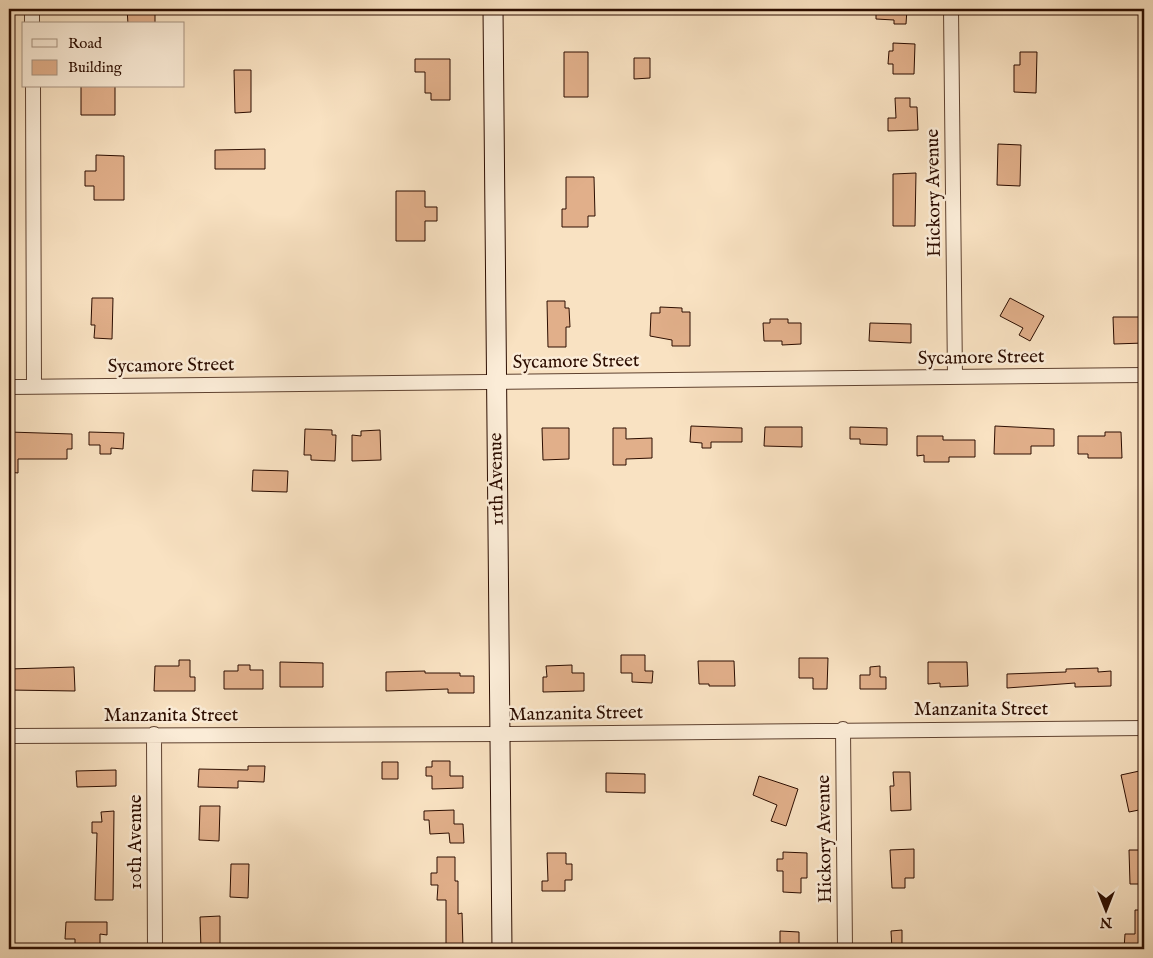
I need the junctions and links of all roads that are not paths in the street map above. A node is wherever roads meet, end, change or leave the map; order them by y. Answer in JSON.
{"nodes":[{"id":1,"x":32,"y":9,"type":"edge"},
{"id":2,"x":493,"y":9,"type":"edge"},
{"id":3,"x":951,"y":9,"type":"edge"},
{"id":4,"x":32,"y":22,"type":"edge"},
{"id":5,"x":32,"y":88,"type":"edge"},
{"id":6,"x":1144,"y":375,"type":"edge"},
{"id":7,"x":955,"y":377,"type":"junction"},
{"id":8,"x":496,"y":382,"type":"junction"},
{"id":9,"x":34,"y":386,"type":"junction"},
{"id":10,"x":9,"y":387,"type":"edge"},
{"id":11,"x":1144,"y":728,"type":"edge"},
{"id":12,"x":843,"y":729,"type":"junction"},
{"id":13,"x":154,"y":734,"type":"junction"},
{"id":14,"x":500,"y":734,"type":"junction"},
{"id":15,"x":9,"y":736,"type":"edge"},
{"id":16,"x":156,"y":949,"type":"edge"},
{"id":17,"x":502,"y":949,"type":"edge"},
{"id":18,"x":845,"y":949,"type":"edge"}],
"edges":[{"from":1,"to":4,"type":"street"},
{"from":2,"to":8,"type":"main road","name":"11th Avenue"},
{"from":3,"to":7,"type":"street","name":"Hickory Avenue"},
{"from":5,"to":9,"type":"street"},
{"from":6,"to":7,"type":"street","name":"Sycamore Street"},
{"from":7,"to":8,"type":"street","name":"Sycamore Street"},
{"from":8,"to":9,"type":"street","name":"Sycamore Street"},
{"from":8,"to":14,"type":"main road","name":"11th Avenue"},
{"from":9,"to":10,"type":"street","name":"Sycamore Street"},
{"from":11,"to":12,"type":"street","name":"Manzanita Street"},
{"from":12,"to":14,"type":"street","name":"Manzanita Street"},
{"from":12,"to":18,"type":"street","name":"Hickory Avenue"},
{"from":13,"to":14,"type":"street","name":"Manzanita Street"},
{"from":13,"to":15,"type":"street","name":"Manzanita Street"},
{"from":13,"to":16,"type":"street","name":"10th Avenue"},
{"from":14,"to":17,"type":"main road","name":"11th Avenue"}]}
